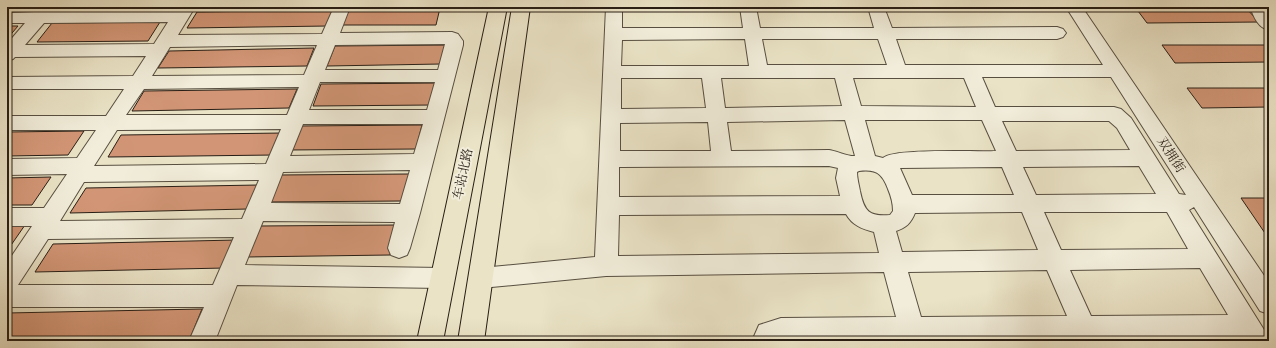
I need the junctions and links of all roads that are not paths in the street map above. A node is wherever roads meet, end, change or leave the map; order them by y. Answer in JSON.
{"nodes":[{"id":1,"x":342,"y":7,"type":"edge"},
{"id":2,"x":498,"y":7,"type":"edge"},
{"id":3,"x":521,"y":7,"type":"edge"},
{"id":4,"x":614,"y":7,"type":"edge"},
{"id":5,"x":748,"y":7,"type":"edge"},
{"id":6,"x":876,"y":7,"type":"edge"},
{"id":7,"x":1074,"y":7,"type":"edge"},
{"id":8,"x":1258,"y":7,"type":"edge"},
{"id":9,"x":43,"y":12,"type":"edge"},
{"id":10,"x":184,"y":12,"type":"edge"},
{"id":11,"x":7,"y":18,"type":"edge"},
{"id":12,"x":1269,"y":25,"type":"edge"},
{"id":13,"x":753,"y":33,"type":"junction"},
{"id":14,"x":885,"y":33,"type":"junction"},
{"id":15,"x":1057,"y":33,"type":"dead end"},
{"id":16,"x":614,"y":34,"type":"junction"},
{"id":17,"x":328,"y":39,"type":"junction"},
{"id":18,"x":162,"y":45,"type":"junction"},
{"id":19,"x":8,"y":52,"type":"edge"},
{"id":20,"x":842,"y":71,"type":"junction"},
{"id":21,"x":898,"y":71,"type":"junction"},
{"id":22,"x":970,"y":71,"type":"junction"},
{"id":23,"x":1116,"y":71,"type":"junction"},
{"id":24,"x":612,"y":72,"type":"junction"},
{"id":25,"x":711,"y":72,"type":"junction"},
{"id":26,"x":759,"y":72,"type":"junction"},
{"id":27,"x":446,"y":76,"type":"junction"},
{"id":28,"x":312,"y":79,"type":"junction"},
{"id":29,"x":138,"y":82,"type":"junction"},
{"id":30,"x":7,"y":83,"type":"edge"},
{"id":31,"x":853,"y":113,"type":"junction"},
{"id":32,"x":989,"y":114,"type":"junction"},
{"id":33,"x":717,"y":115,"type":"junction"},
{"id":34,"x":611,"y":116,"type":"junction"},
{"id":35,"x":435,"y":117,"type":"junction"},
{"id":36,"x":295,"y":119,"type":"junction"},
{"id":37,"x":7,"y":123,"type":"edge"},
{"id":38,"x":112,"y":123,"type":"junction"},
{"id":39,"x":722,"y":158,"type":"junction"},
{"id":40,"x":1146,"y":158,"type":"junction"},
{"id":41,"x":609,"y":159,"type":"junction"},
{"id":42,"x":1009,"y":159,"type":"junction"},
{"id":43,"x":423,"y":162,"type":"junction"},
{"id":44,"x":868,"y":165,"type":"junction"},
{"id":45,"x":7,"y":167,"type":"edge"},
{"id":46,"x":275,"y":168,"type":"junction"},
{"id":47,"x":81,"y":170,"type":"junction"},
{"id":48,"x":1029,"y":203,"type":"junction"},
{"id":49,"x":1173,"y":203,"type":"junction"},
{"id":50,"x":1203,"y":203,"type":"junction"},
{"id":51,"x":853,"y":204,"type":"junction"},
{"id":52,"x":903,"y":204,"type":"junction"},
{"id":53,"x":608,"y":206,"type":"junction"},
{"id":54,"x":409,"y":213,"type":"junction"},
{"id":55,"x":7,"y":217,"type":"edge"},
{"id":56,"x":253,"y":220,"type":"junction"},
{"id":57,"x":46,"y":224,"type":"junction"},
{"id":58,"x":883,"y":224,"type":"junction"},
{"id":59,"x":399,"y":248,"type":"dead end"},
{"id":60,"x":1206,"y":258,"type":"junction"},
{"id":61,"x":1054,"y":260,"type":"junction"},
{"id":62,"x":893,"y":261,"type":"junction"},
{"id":63,"x":606,"y":266,"type":"junction"},
{"id":64,"x":230,"y":275,"type":"junction"},
{"id":65,"x":442,"y":278,"type":"junction"},
{"id":66,"x":481,"y":278,"type":"junction"},
{"id":67,"x":8,"y":282,"type":"edge"},
{"id":68,"x":221,"y":296,"type":"junction"},
{"id":69,"x":1269,"y":303,"type":"edge"},
{"id":70,"x":1252,"y":333,"type":"edge"},
{"id":71,"x":1087,"y":334,"type":"edge"},
{"id":72,"x":913,"y":335,"type":"edge"},
{"id":73,"x":202,"y":341,"type":"edge"},
{"id":74,"x":430,"y":341,"type":"edge"},
{"id":75,"x":471,"y":341,"type":"edge"},
{"id":76,"x":765,"y":341,"type":"edge"}],
"edges":[{"from":1,"to":17,"type":"street"},
{"from":2,"to":65,"type":"main road","name":"车站北路"},
{"from":3,"to":66,"type":"main road"},
{"from":4,"to":16,"type":"street"},
{"from":5,"to":13,"type":"street"},
{"from":6,"to":14,"type":"street"},
{"from":7,"to":23,"type":"street","name":"双拥街"},
{"from":8,"to":12,"type":"street"},
{"from":9,"to":10,"type":"street"},
{"from":9,"to":11,"type":"street"},
{"from":9,"to":19,"type":"street"},
{"from":10,"to":18,"type":"street"},
{"from":13,"to":14,"type":"street"},
{"from":13,"to":16,"type":"street"},
{"from":13,"to":26,"type":"street"},
{"from":14,"to":15,"type":"street"},
{"from":14,"to":21,"type":"street"},
{"from":16,"to":24,"type":"street"},
{"from":17,"to":18,"type":"street"},
{"from":17,"to":27,"type":"street"},
{"from":17,"to":28,"type":"street"},
{"from":18,"to":19,"type":"street"},
{"from":18,"to":29,"type":"street"},
{"from":20,"to":21,"type":"street"},
{"from":20,"to":26,"type":"street"},
{"from":20,"to":31,"type":"street"},
{"from":21,"to":22,"type":"street"},
{"from":22,"to":23,"type":"street"},
{"from":22,"to":32,"type":"street"},
{"from":23,"to":50,"type":"street","name":"双拥街"},
{"from":24,"to":25,"type":"street"},
{"from":24,"to":34,"type":"street"},
{"from":25,"to":26,"type":"street"},
{"from":25,"to":33,"type":"street"},
{"from":27,"to":28,"type":"street"},
{"from":27,"to":35,"type":"street"},
{"from":28,"to":29,"type":"street"},
{"from":28,"to":36,"type":"street"},
{"from":29,"to":30,"type":"street"},
{"from":29,"to":38,"type":"street"},
{"from":31,"to":32,"type":"street"},
{"from":31,"to":33,"type":"street"},
{"from":31,"to":44,"type":"street"},
{"from":32,"to":40,"type":"street"},
{"from":32,"to":42,"type":"street"},
{"from":33,"to":34,"type":"street"},
{"from":33,"to":39,"type":"street"},
{"from":34,"to":41,"type":"street"},
{"from":35,"to":36,"type":"street"},
{"from":35,"to":43,"type":"street"},
{"from":36,"to":38,"type":"street"},
{"from":36,"to":46,"type":"street"},
{"from":37,"to":38,"type":"street"},
{"from":38,"to":47,"type":"street"},
{"from":39,"to":41,"type":"street"},
{"from":39,"to":44,"type":"street"},
{"from":40,"to":42,"type":"street"},
{"from":40,"to":49,"type":"street"},
{"from":41,"to":53,"type":"street"},
{"from":42,"to":44,"type":"street"},
{"from":42,"to":48,"type":"street"},
{"from":43,"to":46,"type":"street"},
{"from":43,"to":54,"type":"street"},
{"from":44,"to":51,"type":"street"},
{"from":44,"to":52,"type":"street"},
{"from":45,"to":47,"type":"street"},
{"from":46,"to":47,"type":"street"},
{"from":46,"to":56,"type":"street"},
{"from":47,"to":57,"type":"street"},
{"from":48,"to":49,"type":"street"},
{"from":48,"to":52,"type":"street"},
{"from":48,"to":61,"type":"street"},
{"from":49,"to":50,"type":"street"},
{"from":49,"to":60,"type":"street"},
{"from":50,"to":69,"type":"street","name":"双拥街"},
{"from":51,"to":53,"type":"street"},
{"from":51,"to":58,"type":"street"},
{"from":52,"to":58,"type":"street"},
{"from":53,"to":63,"type":"street"},
{"from":54,"to":56,"type":"street"},
{"from":54,"to":59,"type":"street"},
{"from":55,"to":57,"type":"street"},
{"from":56,"to":57,"type":"street"},
{"from":56,"to":64,"type":"street"},
{"from":57,"to":67,"type":"street"},
{"from":58,"to":62,"type":"street"},
{"from":60,"to":61,"type":"street"},
{"from":60,"to":70,"type":"street"},
{"from":61,"to":62,"type":"street"},
{"from":61,"to":71,"type":"street"},
{"from":62,"to":63,"type":"street"},
{"from":62,"to":72,"type":"street"},
{"from":63,"to":66,"type":"street"},
{"from":64,"to":65,"type":"street"},
{"from":64,"to":68,"type":"street"},
{"from":65,"to":74,"type":"main road","name":"车站北路"},
{"from":66,"to":75,"type":"main road"},
{"from":67,"to":68,"type":"street"},
{"from":68,"to":73,"type":"street"},
{"from":70,"to":71,"type":"street"},
{"from":71,"to":72,"type":"street"},
{"from":72,"to":76,"type":"street"}]}
